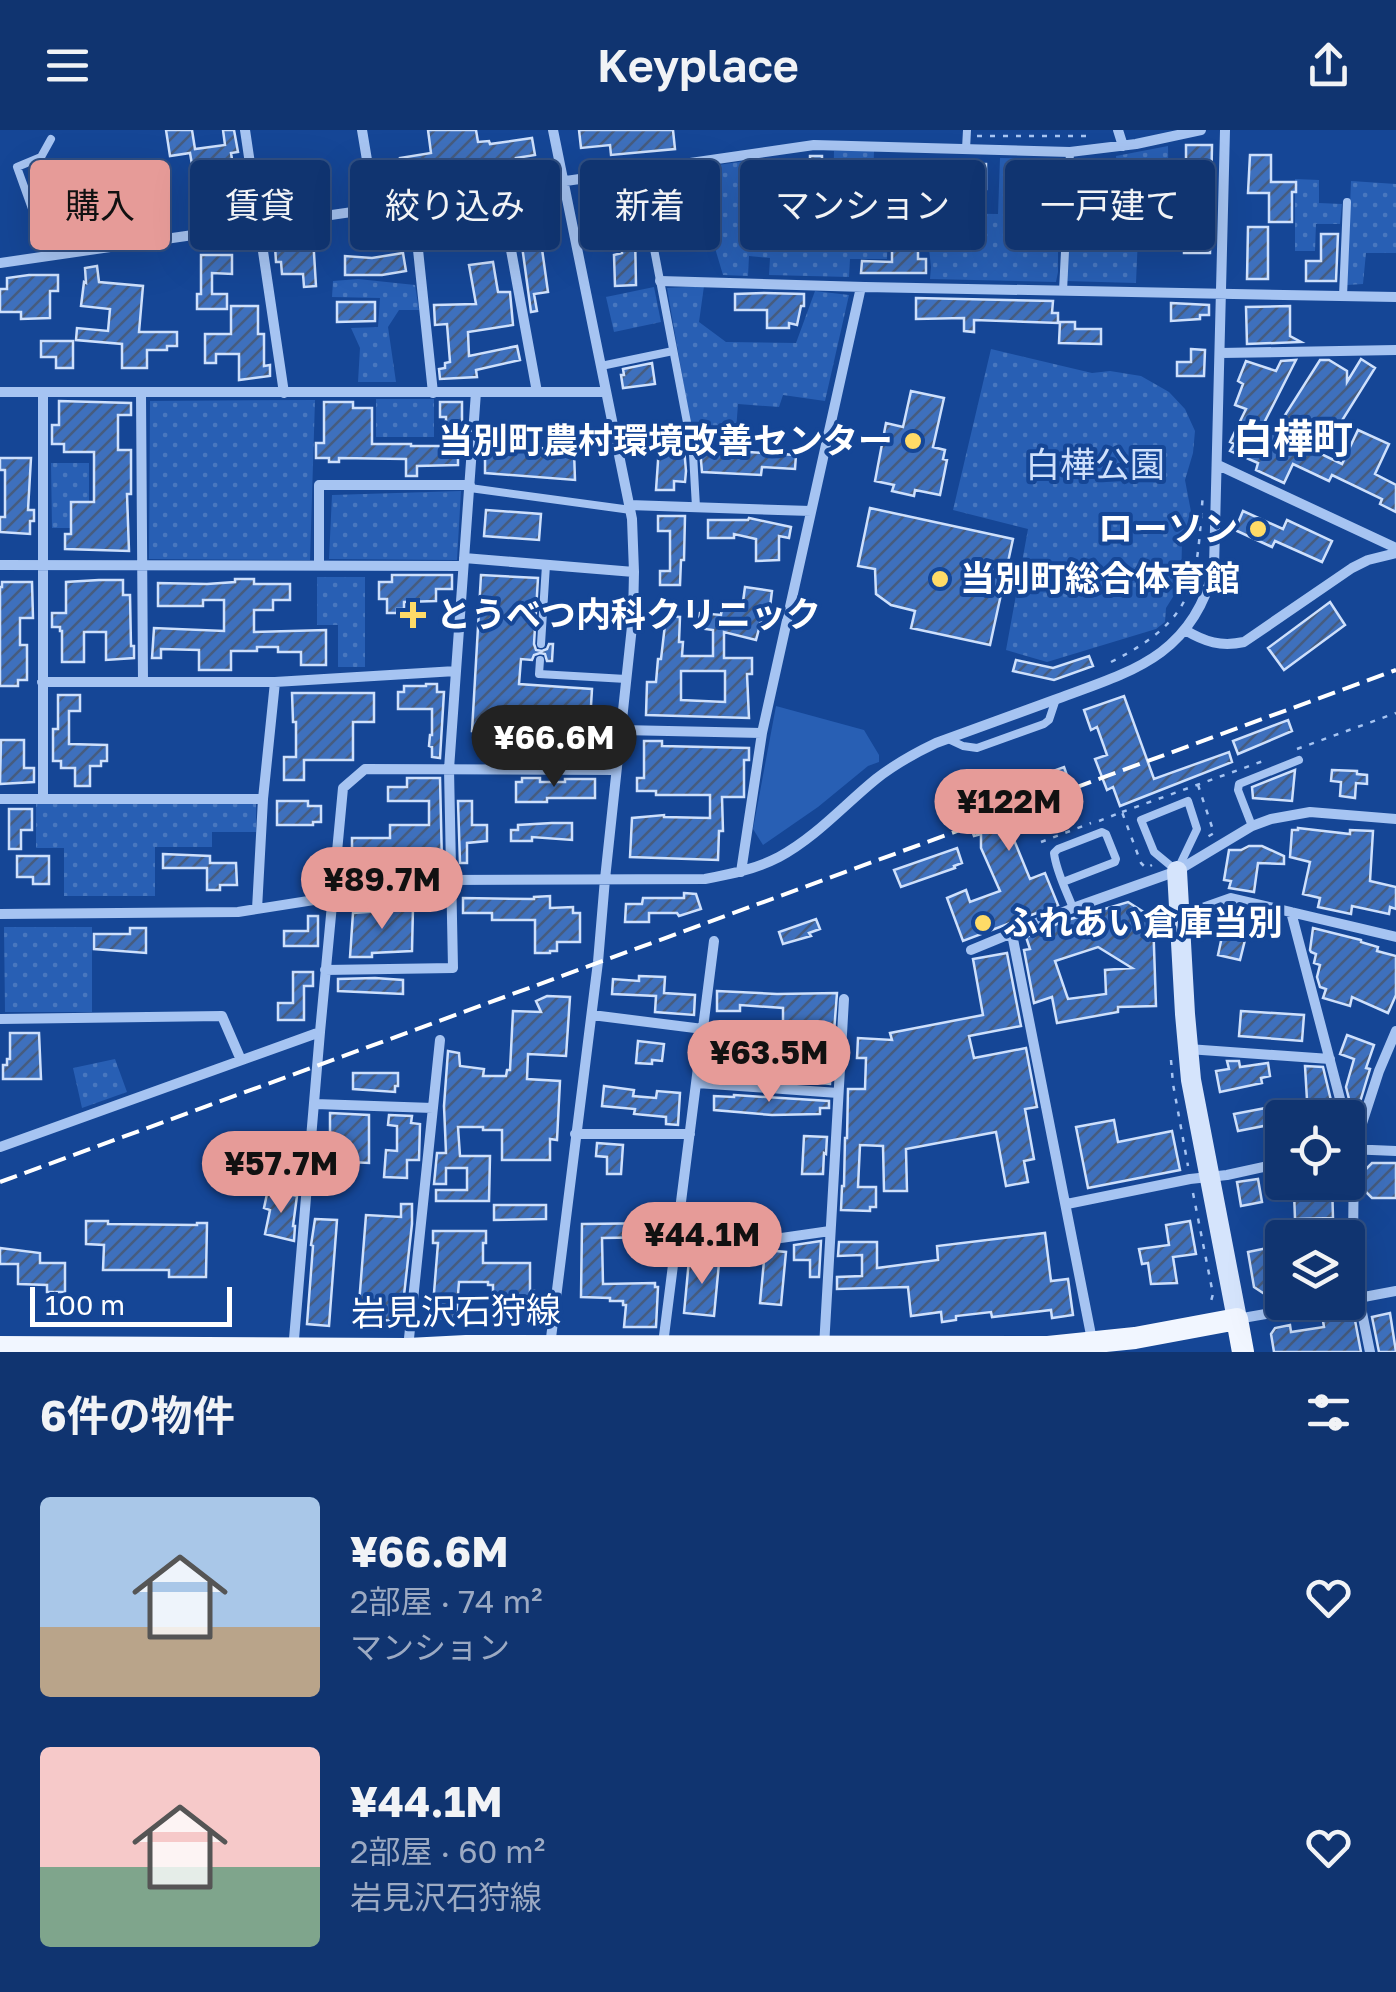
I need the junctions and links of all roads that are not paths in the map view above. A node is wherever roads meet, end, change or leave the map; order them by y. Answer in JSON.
{"nodes":[{"id":1,"x":245,"y":130,"type":"edge"},
{"id":2,"x":362,"y":130,"type":"edge"},
{"id":3,"x":553,"y":130,"type":"edge"},
{"id":4,"x":904,"y":130,"type":"edge"},
{"id":5,"x":967,"y":130,"type":"edge"},
{"id":6,"x":1118,"y":130,"type":"edge"},
{"id":7,"x":1200,"y":130,"type":"edge"},
{"id":8,"x":1226,"y":130,"type":"edge"},
{"id":9,"x":51,"y":138,"type":"dead end"},
{"id":10,"x":1123,"y":146,"type":"junction"},
{"id":11,"x":908,"y":147,"type":"junction"},
{"id":12,"x":966,"y":149,"type":"junction"},
{"id":13,"x":1070,"y":152,"type":"junction"},
{"id":14,"x":249,"y":160,"type":"edge"},
{"id":15,"x":367,"y":160,"type":"edge"},
{"id":16,"x":709,"y":160,"type":"edge"},
{"id":17,"x":580,"y":178,"type":"edge"},
{"id":18,"x":560,"y":180,"type":"edge"},
{"id":19,"x":563,"y":180,"type":"junction"},
{"id":20,"x":1347,"y":202,"type":"dead end"},
{"id":21,"x":190,"y":235,"type":"edge"},
{"id":22,"x":263,"y":250,"type":"edge"},
{"id":23,"x":418,"y":250,"type":"edge"},
{"id":24,"x":511,"y":250,"type":"edge"},
{"id":25,"x":654,"y":250,"type":"edge"},
{"id":26,"x":50,"y":256,"type":"junction"},
{"id":27,"x":0,"y":263,"type":"edge"},
{"id":28,"x":660,"y":281,"type":"junction"},
{"id":29,"x":861,"y":287,"type":"junction"},
{"id":30,"x":1063,"y":290,"type":"junction"},
{"id":31,"x":1222,"y":293,"type":"junction"},
{"id":32,"x":1343,"y":296,"type":"junction"},
{"id":33,"x":1396,"y":297,"type":"edge"},
{"id":34,"x":1396,"y":350,"type":"edge"},
{"id":35,"x":673,"y":351,"type":"junction"},
{"id":36,"x":1221,"y":352,"type":"junction"},
{"id":37,"x":601,"y":366,"type":"junction"},
{"id":38,"x":0,"y":392,"type":"edge"},
{"id":39,"x":42,"y":392,"type":"junction"},
{"id":40,"x":433,"y":392,"type":"junction"},
{"id":41,"x":476,"y":392,"type":"junction"},
{"id":42,"x":537,"y":392,"type":"junction"},
{"id":43,"x":606,"y":392,"type":"junction"},
{"id":44,"x":141,"y":393,"type":"junction"},
{"id":45,"x":284,"y":393,"type":"junction"},
{"id":46,"x":1218,"y":465,"type":"junction"},
{"id":47,"x":470,"y":486,"type":"junction"},
{"id":48,"x":696,"y":507,"type":"junction"},
{"id":49,"x":630,"y":508,"type":"junction"},
{"id":50,"x":811,"y":512,"type":"junction"},
{"id":51,"x":1396,"y":551,"type":"edge"},
{"id":52,"x":464,"y":562,"type":"junction"},
{"id":53,"x":44,"y":564,"type":"junction"},
{"id":54,"x":142,"y":564,"type":"junction"},
{"id":55,"x":0,"y":565,"type":"edge"},
{"id":56,"x":319,"y":565,"type":"junction"},
{"id":57,"x":546,"y":565,"type":"junction"},
{"id":58,"x":634,"y":572,"type":"junction"},
{"id":59,"x":1185,"y":630,"type":"junction"},
{"id":60,"x":541,"y":644,"type":"dead end"},
{"id":61,"x":540,"y":660,"type":"dead end"},
{"id":62,"x":456,"y":671,"type":"junction"},
{"id":63,"x":626,"y":679,"type":"junction"},
{"id":64,"x":42,"y":682,"type":"junction"},
{"id":65,"x":143,"y":682,"type":"junction"},
{"id":66,"x":275,"y":682,"type":"junction"},
{"id":67,"x":1056,"y":699,"type":"junction"},
{"id":68,"x":620,"y":730,"type":"junction"},
{"id":69,"x":762,"y":733,"type":"junction"},
{"id":70,"x":948,"y":739,"type":"junction"},
{"id":71,"x":1299,"y":760,"type":"dead end"},
{"id":72,"x":449,"y":769,"type":"junction"},
{"id":73,"x":616,"y":770,"type":"junction"},
{"id":74,"x":0,"y":799,"type":"edge"},
{"id":75,"x":42,"y":799,"type":"junction"},
{"id":76,"x":263,"y":799,"type":"junction"},
{"id":77,"x":1396,"y":819,"type":"edge"},
{"id":78,"x":1252,"y":826,"type":"junction"},
{"id":79,"x":1177,"y":871,"type":"junction"},
{"id":80,"x":740,"y":872,"type":"junction"},
{"id":81,"x":604,"y":879,"type":"junction"},
{"id":82,"x":451,"y":880,"type":"junction"},
{"id":83,"x":1063,"y":882,"type":"junction"},
{"id":84,"x":332,"y":897,"type":"junction"},
{"id":85,"x":1073,"y":908,"type":"junction"},
{"id":86,"x":258,"y":909,"type":"junction"},
{"id":87,"x":1291,"y":912,"type":"junction"},
{"id":88,"x":0,"y":914,"type":"edge"},
{"id":89,"x":1180,"y":916,"type":"junction"},
{"id":90,"x":1012,"y":934,"type":"junction"},
{"id":91,"x":1396,"y":937,"type":"edge"},
{"id":92,"x":714,"y":940,"type":"dead end"},
{"id":93,"x":971,"y":950,"type":"dead end"},
{"id":94,"x":326,"y":970,"type":"junction"},
{"id":95,"x":844,"y":999,"type":"dead end"},
{"id":96,"x":592,"y":1015,"type":"junction"},
{"id":97,"x":0,"y":1019,"type":"edge"},
{"id":98,"x":703,"y":1028,"type":"junction"},
{"id":99,"x":1396,"y":1031,"type":"edge"},
{"id":100,"x":320,"y":1032,"type":"junction"},
{"id":101,"x":440,"y":1040,"type":"dead end"},
{"id":102,"x":1188,"y":1049,"type":"junction"},
{"id":103,"x":1330,"y":1059,"type":"junction"},
{"id":104,"x":241,"y":1060,"type":"junction"},
{"id":105,"x":696,"y":1083,"type":"junction"},
{"id":106,"x":838,"y":1092,"type":"junction"},
{"id":107,"x":1340,"y":1100,"type":"edge"},
{"id":108,"x":315,"y":1104,"type":"junction"},
{"id":109,"x":433,"y":1108,"type":"junction"},
{"id":110,"x":1365,"y":1109,"type":"edge"},
{"id":111,"x":575,"y":1134,"type":"junction"},
{"id":112,"x":690,"y":1134,"type":"junction"},
{"id":113,"x":0,"y":1147,"type":"edge"},
{"id":114,"x":1365,"y":1150,"type":"edge"},
{"id":115,"x":1396,"y":1151,"type":"edge"},
{"id":116,"x":1265,"y":1166,"type":"edge"},
{"id":117,"x":1209,"y":1177,"type":"junction"},
{"id":118,"x":1067,"y":1204,"type":"junction"},
{"id":119,"x":830,"y":1231,"type":"junction"},
{"id":120,"x":676,"y":1253,"type":"junction"},
{"id":121,"x":1396,"y":1290,"type":"edge"},
{"id":122,"x":1365,"y":1296,"type":"edge"},
{"id":123,"x":1265,"y":1314,"type":"edge"},
{"id":124,"x":1237,"y":1319,"type":"junction"},
{"id":125,"x":1360,"y":1320,"type":"edge"},
{"id":126,"x":663,"y":1345,"type":"junction"},
{"id":127,"x":8,"y":1348,"type":"edge"},
{"id":128,"x":1093,"y":1348,"type":"edge"},
{"id":129,"x":408,"y":1349,"type":"junction"},
{"id":130,"x":466,"y":1349,"type":"edge"},
{"id":131,"x":549,"y":1349,"type":"edge"},
{"id":132,"x":824,"y":1349,"type":"edge"},
{"id":133,"x":182,"y":1350,"type":"edge"},
{"id":134,"x":293,"y":1350,"type":"edge"},
{"id":135,"x":380,"y":1350,"type":"edge"},
{"id":136,"x":1244,"y":1352,"type":"edge"},
{"id":137,"x":1370,"y":1352,"type":"edge"}],
"edges":[{"from":1,"to":14,"type":"street"},
{"from":2,"to":15,"type":"street"},
{"from":3,"to":19,"type":"street"},
{"from":4,"to":11,"type":"street"},
{"from":5,"to":12,"type":"lane"},
{"from":6,"to":10,"type":"street"},
{"from":7,"to":10,"type":"street"},
{"from":8,"to":31,"type":"street"},
{"from":9,"to":26,"type":"lane"},
{"from":10,"to":13,"type":"street"},
{"from":11,"to":12,"type":"street"},
{"from":11,"to":16,"type":"street"},
{"from":12,"to":13,"type":"street"},
{"from":13,"to":30,"type":"lane"},
{"from":17,"to":19,"type":"street"},
{"from":18,"to":19,"type":"street"},
{"from":19,"to":37,"type":"street"},
{"from":20,"to":32,"type":"lane"},
{"from":21,"to":26,"type":"street"},
{"from":22,"to":45,"type":"street"},
{"from":23,"to":40,"type":"street"},
{"from":24,"to":42,"type":"street"},
{"from":25,"to":28,"type":"lane"},
{"from":26,"to":27,"type":"street"},
{"from":28,"to":29,"type":"street"},
{"from":28,"to":35,"type":"lane"},
{"from":29,"to":30,"type":"street"},
{"from":29,"to":50,"type":"street"},
{"from":30,"to":31,"type":"street"},
{"from":31,"to":32,"type":"street"},
{"from":31,"to":36,"type":"street"},
{"from":32,"to":33,"type":"street"},
{"from":34,"to":36,"type":"street"},
{"from":35,"to":37,"type":"lane"},
{"from":35,"to":48,"type":"lane"},
{"from":36,"to":46,"type":"street"},
{"from":37,"to":43,"type":"street"},
{"from":38,"to":39,"type":"street"},
{"from":39,"to":44,"type":"street"},
{"from":39,"to":53,"type":"street"},
{"from":40,"to":41,"type":"street"},
{"from":40,"to":45,"type":"street"},
{"from":41,"to":42,"type":"street"},
{"from":41,"to":47,"type":"street"},
{"from":42,"to":43,"type":"street"},
{"from":43,"to":49,"type":"street"},
{"from":44,"to":45,"type":"street"},
{"from":44,"to":54,"type":"street"},
{"from":46,"to":51,"type":"street"},
{"from":46,"to":59,"type":"street"},
{"from":47,"to":49,"type":"lane"},
{"from":47,"to":52,"type":"street"},
{"from":47,"to":56,"type":"street"},
{"from":48,"to":49,"type":"street"},
{"from":48,"to":50,"type":"street"},
{"from":49,"to":58,"type":"street"},
{"from":50,"to":69,"type":"street"},
{"from":51,"to":59,"type":"street"},
{"from":52,"to":56,"type":"street"},
{"from":52,"to":57,"type":"street"},
{"from":52,"to":62,"type":"street"},
{"from":53,"to":54,"type":"street"},
{"from":53,"to":55,"type":"street"},
{"from":53,"to":64,"type":"street"},
{"from":54,"to":56,"type":"street"},
{"from":54,"to":65,"type":"street"},
{"from":57,"to":58,"type":"street"},
{"from":57,"to":60,"type":"lane"},
{"from":58,"to":63,"type":"street"},
{"from":59,"to":67,"type":"street"},
{"from":61,"to":63,"type":"lane"},
{"from":62,"to":66,"type":"street"},
{"from":62,"to":72,"type":"street"},
{"from":63,"to":68,"type":"street"},
{"from":64,"to":65,"type":"street"},
{"from":64,"to":75,"type":"street"},
{"from":65,"to":66,"type":"street"},
{"from":66,"to":76,"type":"street"},
{"from":67,"to":70,"type":"street"},
{"from":67,"to":70,"type":"lane"},
{"from":68,"to":69,"type":"street"},
{"from":68,"to":73,"type":"street"},
{"from":69,"to":80,"type":"street"},
{"from":70,"to":80,"type":"street"},
{"from":71,"to":78,"type":"lane"},
{"from":72,"to":73,"type":"street"},
{"from":72,"to":82,"type":"street"},
{"from":72,"to":84,"type":"street"},
{"from":73,"to":81,"type":"street"},
{"from":74,"to":75,"type":"street"},
{"from":75,"to":76,"type":"street"},
{"from":76,"to":86,"type":"street"},
{"from":77,"to":78,"type":"street"},
{"from":78,"to":79,"type":"street"},
{"from":79,"to":79,"type":"lane"},
{"from":79,"to":85,"type":"street"},
{"from":79,"to":89,"type":"main road"},
{"from":80,"to":81,"type":"street"},
{"from":81,"to":82,"type":"street"},
{"from":81,"to":96,"type":"street"},
{"from":82,"to":84,"type":"street"},
{"from":82,"to":94,"type":"street"},
{"from":83,"to":83,"type":"lane"},
{"from":83,"to":85,"type":"lane"},
{"from":84,"to":86,"type":"street"},
{"from":84,"to":94,"type":"street"},
{"from":85,"to":90,"type":"street"},
{"from":86,"to":88,"type":"street"},
{"from":87,"to":89,"type":"street"},
{"from":87,"to":91,"type":"street"},
{"from":87,"to":103,"type":"street"},
{"from":89,"to":102,"type":"main road"},
{"from":90,"to":93,"type":"street"},
{"from":90,"to":118,"type":"street"},
{"from":92,"to":98,"type":"street"},
{"from":94,"to":100,"type":"street"},
{"from":95,"to":106,"type":"street"},
{"from":96,"to":98,"type":"street"},
{"from":96,"to":111,"type":"street"},
{"from":97,"to":104,"type":"street"},
{"from":98,"to":105,"type":"street"},
{"from":99,"to":110,"type":"street"},
{"from":100,"to":104,"type":"street"},
{"from":100,"to":108,"type":"street"},
{"from":101,"to":109,"type":"street"},
{"from":102,"to":103,"type":"street"},
{"from":102,"to":117,"type":"main road"},
{"from":103,"to":107,"type":"street"},
{"from":104,"to":113,"type":"street"},
{"from":105,"to":106,"type":"street"},
{"from":105,"to":112,"type":"street"},
{"from":106,"to":119,"type":"street"},
{"from":108,"to":109,"type":"street"},
{"from":108,"to":134,"type":"street"},
{"from":109,"to":129,"type":"street"},
{"from":111,"to":112,"type":"street"},
{"from":111,"to":131,"type":"street"},
{"from":112,"to":120,"type":"street"},
{"from":114,"to":115,"type":"street"},
{"from":116,"to":117,"type":"street"},
{"from":117,"to":118,"type":"street"},
{"from":117,"to":124,"type":"main road"},
{"from":118,"to":128,"type":"street"},
{"from":119,"to":120,"type":"street"},
{"from":119,"to":132,"type":"street"},
{"from":120,"to":126,"type":"street"},
{"from":121,"to":122,"type":"street"},
{"from":123,"to":124,"type":"street"},
{"from":124,"to":128,"type":"main road","name":"岩見沢石狩線"},
{"from":124,"to":136,"type":"main road"},
{"from":125,"to":137,"type":"street"},
{"from":126,"to":131,"type":"main road","name":"岩見沢石狩線"},
{"from":126,"to":132,"type":"main road","name":"岩見沢石狩線"},
{"from":127,"to":133,"type":"main road","name":"岩見沢石狩線"},
{"from":128,"to":132,"type":"main road","name":"岩見沢石狩線"},
{"from":129,"to":130,"type":"main road","name":"岩見沢石狩線"},
{"from":129,"to":135,"type":"main road","name":"岩見沢石狩線"},
{"from":130,"to":131,"type":"main road","name":"岩見沢石狩線"},
{"from":133,"to":134,"type":"main road","name":"岩見沢石狩線"},
{"from":134,"to":135,"type":"main road","name":"岩見沢石狩線"}]}
